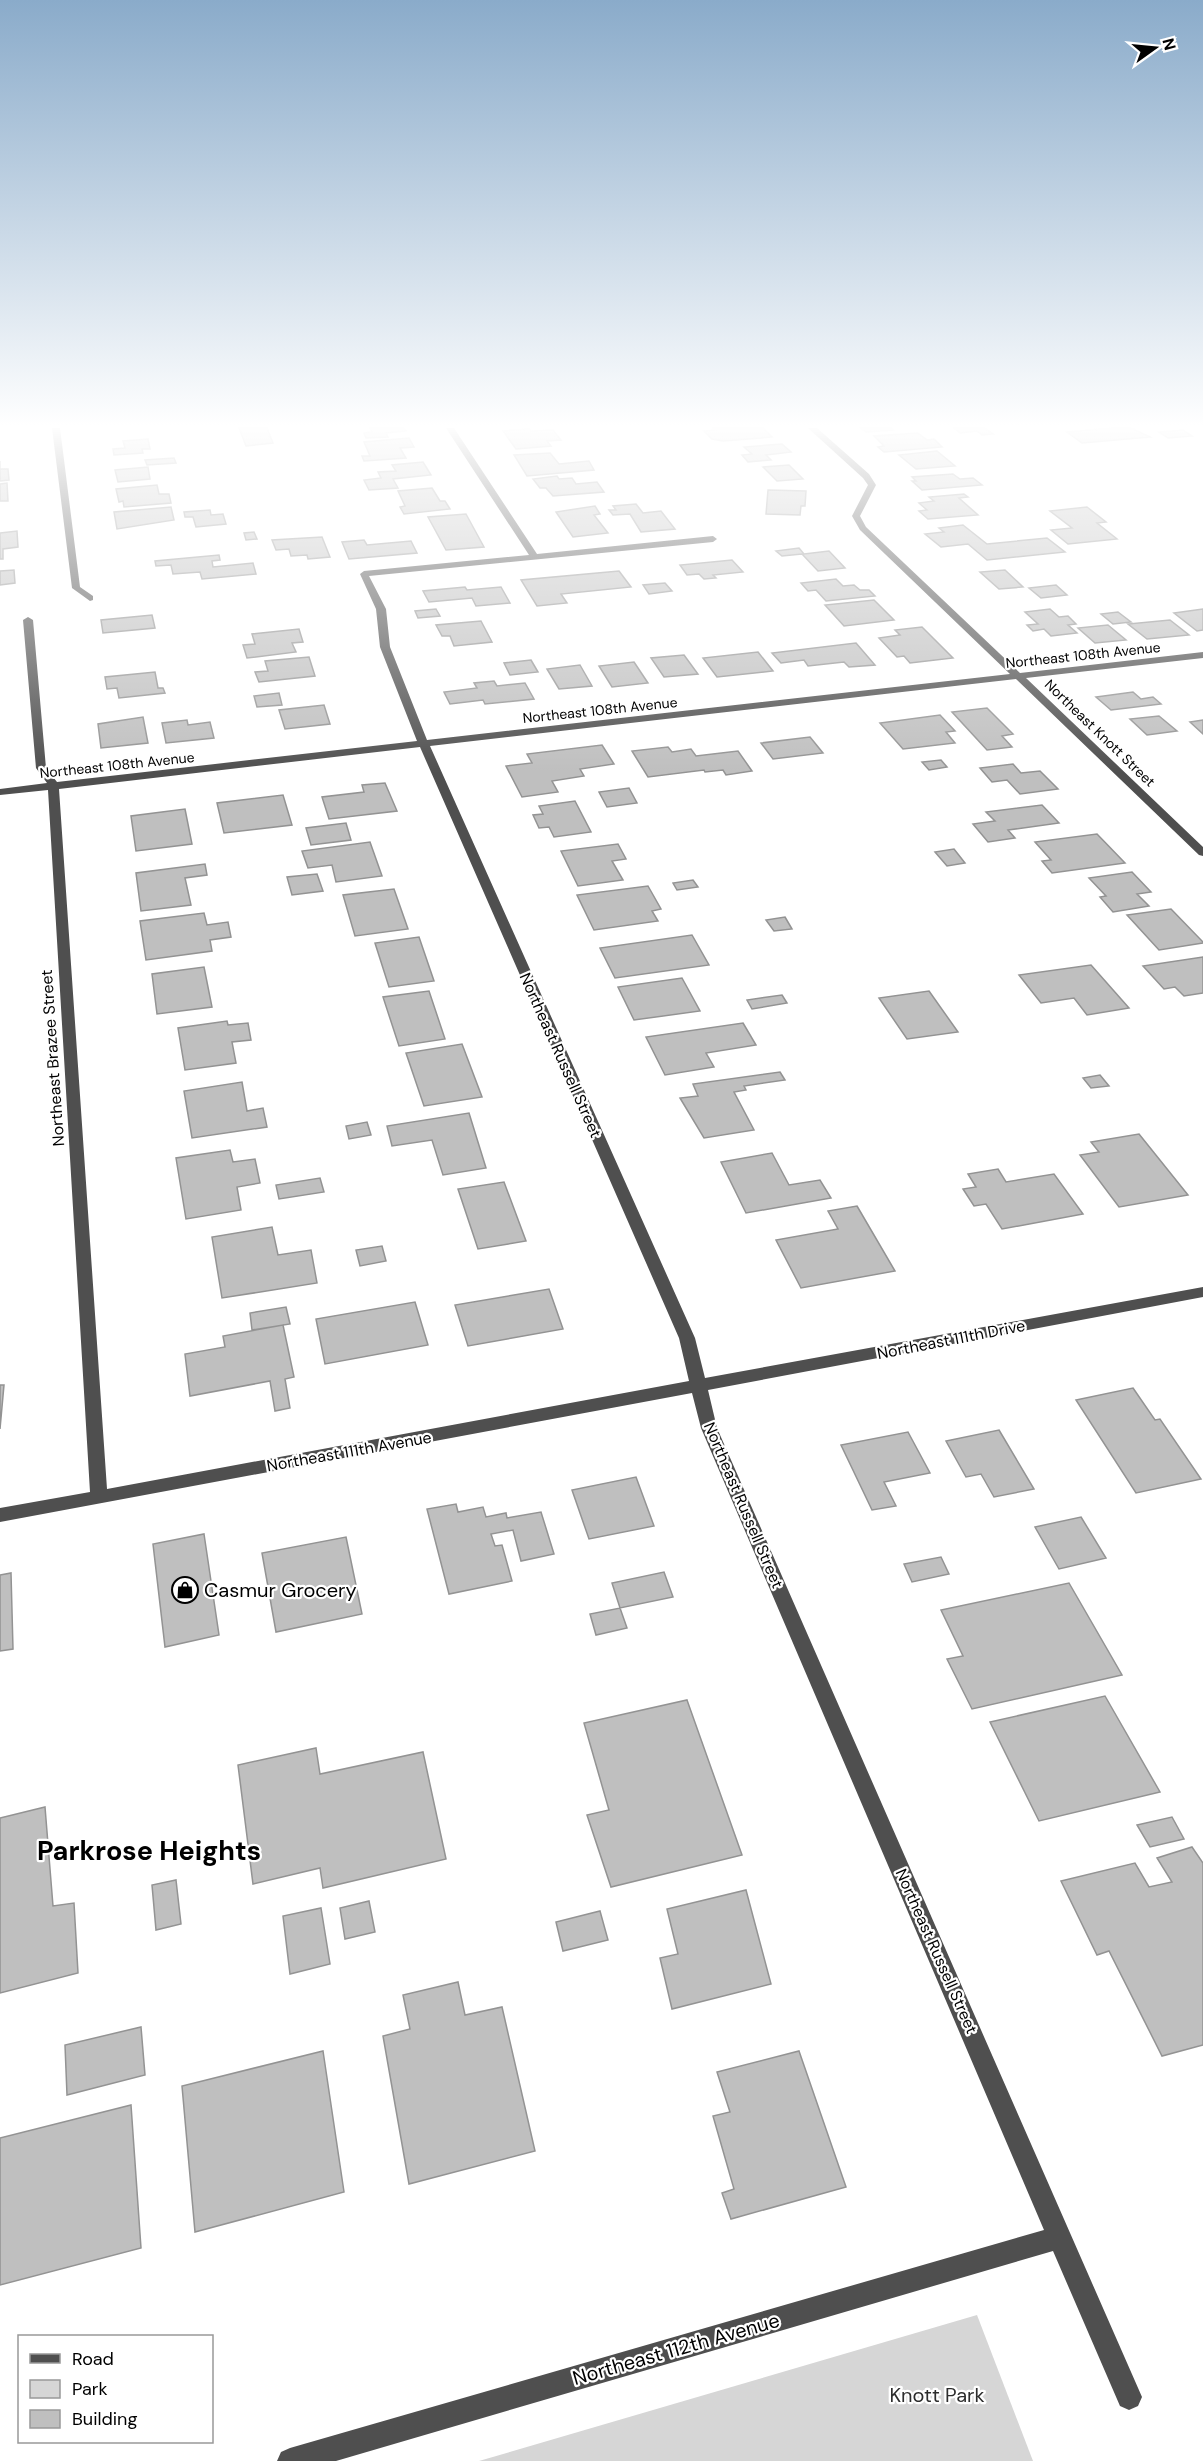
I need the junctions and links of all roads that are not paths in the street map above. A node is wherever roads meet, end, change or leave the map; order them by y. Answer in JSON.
{"nodes":[{"id":1,"x":70,"y":543,"type":"edge"},
{"id":2,"x":526,"y":543,"type":"edge"},
{"id":3,"x":675,"y":543,"type":"edge"},
{"id":4,"x":878,"y":543,"type":"edge"},
{"id":5,"x":535,"y":557,"type":"junction"},
{"id":6,"x":90,"y":598,"type":"dead end"},
{"id":7,"x":28,"y":620,"type":"dead end"},
{"id":8,"x":1203,"y":656,"type":"edge"},
{"id":9,"x":1019,"y":676,"type":"junction"},
{"id":10,"x":423,"y":743,"type":"junction"},
{"id":11,"x":53,"y":785,"type":"junction"},
{"id":12,"x":0,"y":792,"type":"edge"},
{"id":13,"x":1203,"y":853,"type":"edge"},
{"id":14,"x":1203,"y":1292,"type":"edge"},
{"id":15,"x":699,"y":1386,"type":"junction"},
{"id":16,"x":99,"y":1497,"type":"junction"},
{"id":17,"x":0,"y":1515,"type":"edge"},
{"id":18,"x":1061,"y":2237,"type":"junction"},
{"id":19,"x":1129,"y":2397,"type":"dead end"},
{"id":20,"x":290,"y":2461,"type":"edge"}],
"edges":[{"from":1,"to":6,"type":"street"},
{"from":2,"to":5,"type":"street"},
{"from":3,"to":5,"type":"street"},
{"from":4,"to":9,"type":"street","name":"Northeast Knott Street"},
{"from":5,"to":10,"type":"street","name":"Northeast Russell Street"},
{"from":7,"to":11,"type":"street","name":"Northeast Brazee Street"},
{"from":8,"to":9,"type":"street","name":"Northeast 108th Avenue"},
{"from":9,"to":10,"type":"street","name":"Northeast 108th Avenue"},
{"from":9,"to":13,"type":"street","name":"Northeast Knott Street"},
{"from":10,"to":11,"type":"street","name":"Northeast 108th Avenue"},
{"from":10,"to":15,"type":"street","name":"Northeast Russell Street"},
{"from":11,"to":12,"type":"street","name":"Northeast 108th Avenue"},
{"from":11,"to":16,"type":"street","name":"Northeast Brazee Street"},
{"from":14,"to":15,"type":"street","name":"Northeast 111th Drive"},
{"from":15,"to":16,"type":"street","name":"Northeast 111th Avenue"},
{"from":15,"to":18,"type":"street","name":"Northeast Russell Street"},
{"from":16,"to":17,"type":"street","name":"Northeast 111th Avenue"},
{"from":18,"to":19,"type":"street","name":"Northeast Russell Street"},
{"from":18,"to":20,"type":"street","name":"Northeast 112th Avenue"}]}
